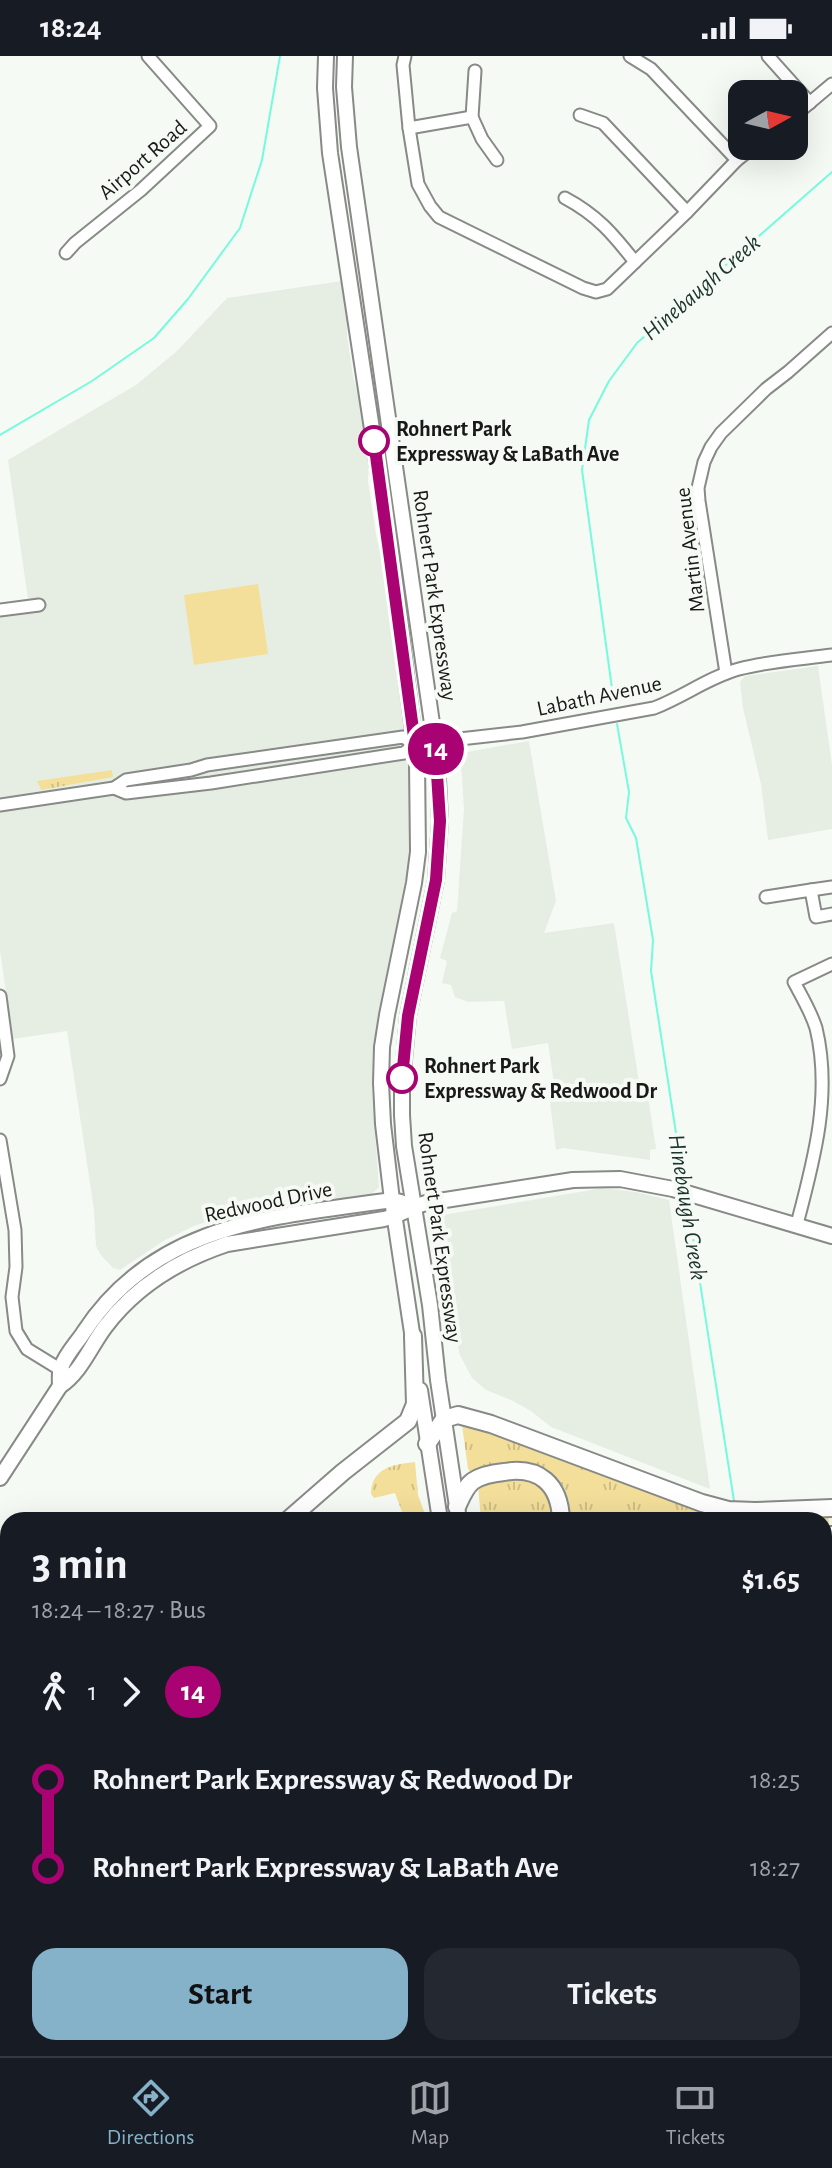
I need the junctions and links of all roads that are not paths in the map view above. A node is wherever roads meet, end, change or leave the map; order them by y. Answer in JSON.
{"nodes":[{"id":1,"x":148,"y":56,"type":"edge"},
{"id":2,"x":326,"y":56,"type":"edge"},
{"id":3,"x":345,"y":56,"type":"edge"},
{"id":4,"x":405,"y":56,"type":"edge"},
{"id":5,"x":630,"y":56,"type":"edge"},
{"id":6,"x":768,"y":56,"type":"edge"},
{"id":7,"x":475,"y":71,"type":"dead end"},
{"id":8,"x":832,"y":84,"type":"edge"},
{"id":9,"x":810,"y":103,"type":"joint"},
{"id":10,"x":580,"y":115,"type":"dead end"},
{"id":11,"x":472,"y":117,"type":"junction"},
{"id":12,"x":409,"y":128,"type":"junction"},
{"id":13,"x":728,"y":150,"type":"edge"},
{"id":14,"x":497,"y":160,"type":"dead end"},
{"id":15,"x":737,"y":160,"type":"edge"},
{"id":16,"x":565,"y":198,"type":"dead end"},
{"id":17,"x":687,"y":212,"type":"junction"},
{"id":18,"x":66,"y":253,"type":"dead end"},
{"id":19,"x":635,"y":262,"type":"junction"},
{"id":20,"x":369,"y":285,"type":"junction"},
{"id":21,"x":350,"y":288,"type":"junction"},
{"id":22,"x":832,"y":333,"type":"edge"},
{"id":23,"x":384,"y":391,"type":"junction"},
{"id":24,"x":367,"y":392,"type":"junction"},
{"id":25,"x":39,"y":605,"type":"dead end"},
{"id":26,"x":0,"y":610,"type":"edge"},
{"id":27,"x":832,"y":655,"type":"edge"},
{"id":28,"x":726,"y":673,"type":"junction"},
{"id":29,"x":435,"y":742,"type":"junction"},
{"id":30,"x":415,"y":744,"type":"junction"},
{"id":31,"x":114,"y":788,"type":"junction"},
{"id":32,"x":0,"y":805,"type":"edge"},
{"id":33,"x":832,"y":887,"type":"edge"},
{"id":34,"x":811,"y":890,"type":"junction"},
{"id":35,"x":766,"y":897,"type":"dead end"},
{"id":36,"x":832,"y":914,"type":"edge"},
{"id":37,"x":832,"y":964,"type":"edge"},
{"id":38,"x":397,"y":969,"type":"junction"},
{"id":39,"x":416,"y":973,"type":"junction"},
{"id":40,"x":0,"y":996,"type":"edge"},
{"id":41,"x":0,"y":1079,"type":"edge"},
{"id":42,"x":0,"y":1140,"type":"edge"},
{"id":43,"x":392,"y":1200,"type":"junction"},
{"id":44,"x":413,"y":1206,"type":"junction"},
{"id":45,"x":396,"y":1217,"type":"junction"},
{"id":46,"x":797,"y":1224,"type":"junction"},
{"id":47,"x":832,"y":1236,"type":"edge"},
{"id":48,"x":413,"y":1336,"type":"junction"},
{"id":49,"x":66,"y":1373,"type":"junction"},
{"id":50,"x":444,"y":1419,"type":"junction"},
{"id":51,"x":427,"y":1444,"type":"junction"},
{"id":52,"x":0,"y":1478,"type":"edge"},
{"id":53,"x":832,"y":1508,"type":"edge"},
{"id":54,"x":297,"y":1512,"type":"edge"},
{"id":55,"x":439,"y":1512,"type":"edge"},
{"id":56,"x":458,"y":1512,"type":"edge"},
{"id":57,"x":459,"y":1512,"type":"edge"},
{"id":58,"x":561,"y":1512,"type":"edge"}],
"edges":[{"from":1,"to":18,"type":"street","name":"Airport Road"},
{"from":2,"to":21,"type":"main road","name":"Rohnert Park Expressway"},
{"from":3,"to":20,"type":"main road","name":"Rohnert Park Expressway"},
{"from":4,"to":12,"type":"street"},
{"from":5,"to":13,"type":"street"},
{"from":6,"to":9,"type":"street"},
{"from":7,"to":11,"type":"street"},
{"from":8,"to":9,"type":"street"},
{"from":10,"to":17,"type":"street"},
{"from":11,"to":12,"type":"street"},
{"from":11,"to":14,"type":"street"},
{"from":12,"to":19,"type":"street"},
{"from":15,"to":17,"type":"street"},
{"from":16,"to":19,"type":"street"},
{"from":17,"to":19,"type":"street"},
{"from":20,"to":21,"type":"main road"},
{"from":20,"to":23,"type":"main road","name":"Rohnert Park Expressway"},
{"from":21,"to":24,"type":"main road","name":"Rohnert Park Expressway"},
{"from":22,"to":28,"type":"street","name":"Martin Avenue"},
{"from":23,"to":24,"type":"main road"},
{"from":23,"to":29,"type":"main road","name":"Rohnert Park Expressway"},
{"from":24,"to":30,"type":"main road","name":"Rohnert Park Expressway"},
{"from":25,"to":26,"type":"street"},
{"from":27,"to":28,"type":"street","name":"Labath Avenue"},
{"from":28,"to":29,"type":"street","name":"Labath Avenue"},
{"from":29,"to":30,"type":"street","name":"Labath Avenue"},
{"from":29,"to":39,"type":"main road","name":"Rohnert Park Expressway"},
{"from":30,"to":31,"type":"street","name":"Labath Avenue"},
{"from":30,"to":31,"type":"street","name":"Labath Avenue"},
{"from":30,"to":38,"type":"main road","name":"Rohnert Park Expressway"},
{"from":31,"to":32,"type":"street","name":"Labath Avenue"},
{"from":33,"to":34,"type":"street"},
{"from":34,"to":35,"type":"street"},
{"from":34,"to":36,"type":"street"},
{"from":37,"to":46,"type":"street"},
{"from":38,"to":39,"type":"main road"},
{"from":38,"to":43,"type":"main road","name":"Rohnert Park Expressway"},
{"from":39,"to":44,"type":"main road","name":"Rohnert Park Expressway"},
{"from":40,"to":41,"type":"street"},
{"from":42,"to":49,"type":"street"},
{"from":43,"to":44,"type":"main road","name":"Redwood Drive"},
{"from":43,"to":45,"type":"main road","name":"Rohnert Park Expressway"},
{"from":43,"to":49,"type":"main road","name":"Redwood Drive"},
{"from":44,"to":45,"type":"main road","name":"Redwood Drive"},
{"from":44,"to":46,"type":"main road","name":"Redwood Drive"},
{"from":44,"to":50,"type":"main road","name":"Rohnert Park Expressway"},
{"from":45,"to":48,"type":"main road","name":"Rohnert Park Expressway"},
{"from":45,"to":49,"type":"main road","name":"Redwood Drive"},
{"from":46,"to":47,"type":"main road","name":"Redwood Drive"},
{"from":48,"to":51,"type":"main road","name":"Rohnert Park Expressway"},
{"from":48,"to":54,"type":"highway"},
{"from":49,"to":52,"type":"main road","name":"Redwood Drive"},
{"from":50,"to":51,"type":"highway"},
{"from":50,"to":53,"type":"highway"},
{"from":50,"to":56,"type":"main road","name":"Rohnert Park Expressway"},
{"from":51,"to":55,"type":"main road","name":"Rohnert Park Expressway"},
{"from":57,"to":58,"type":"highway"}]}
